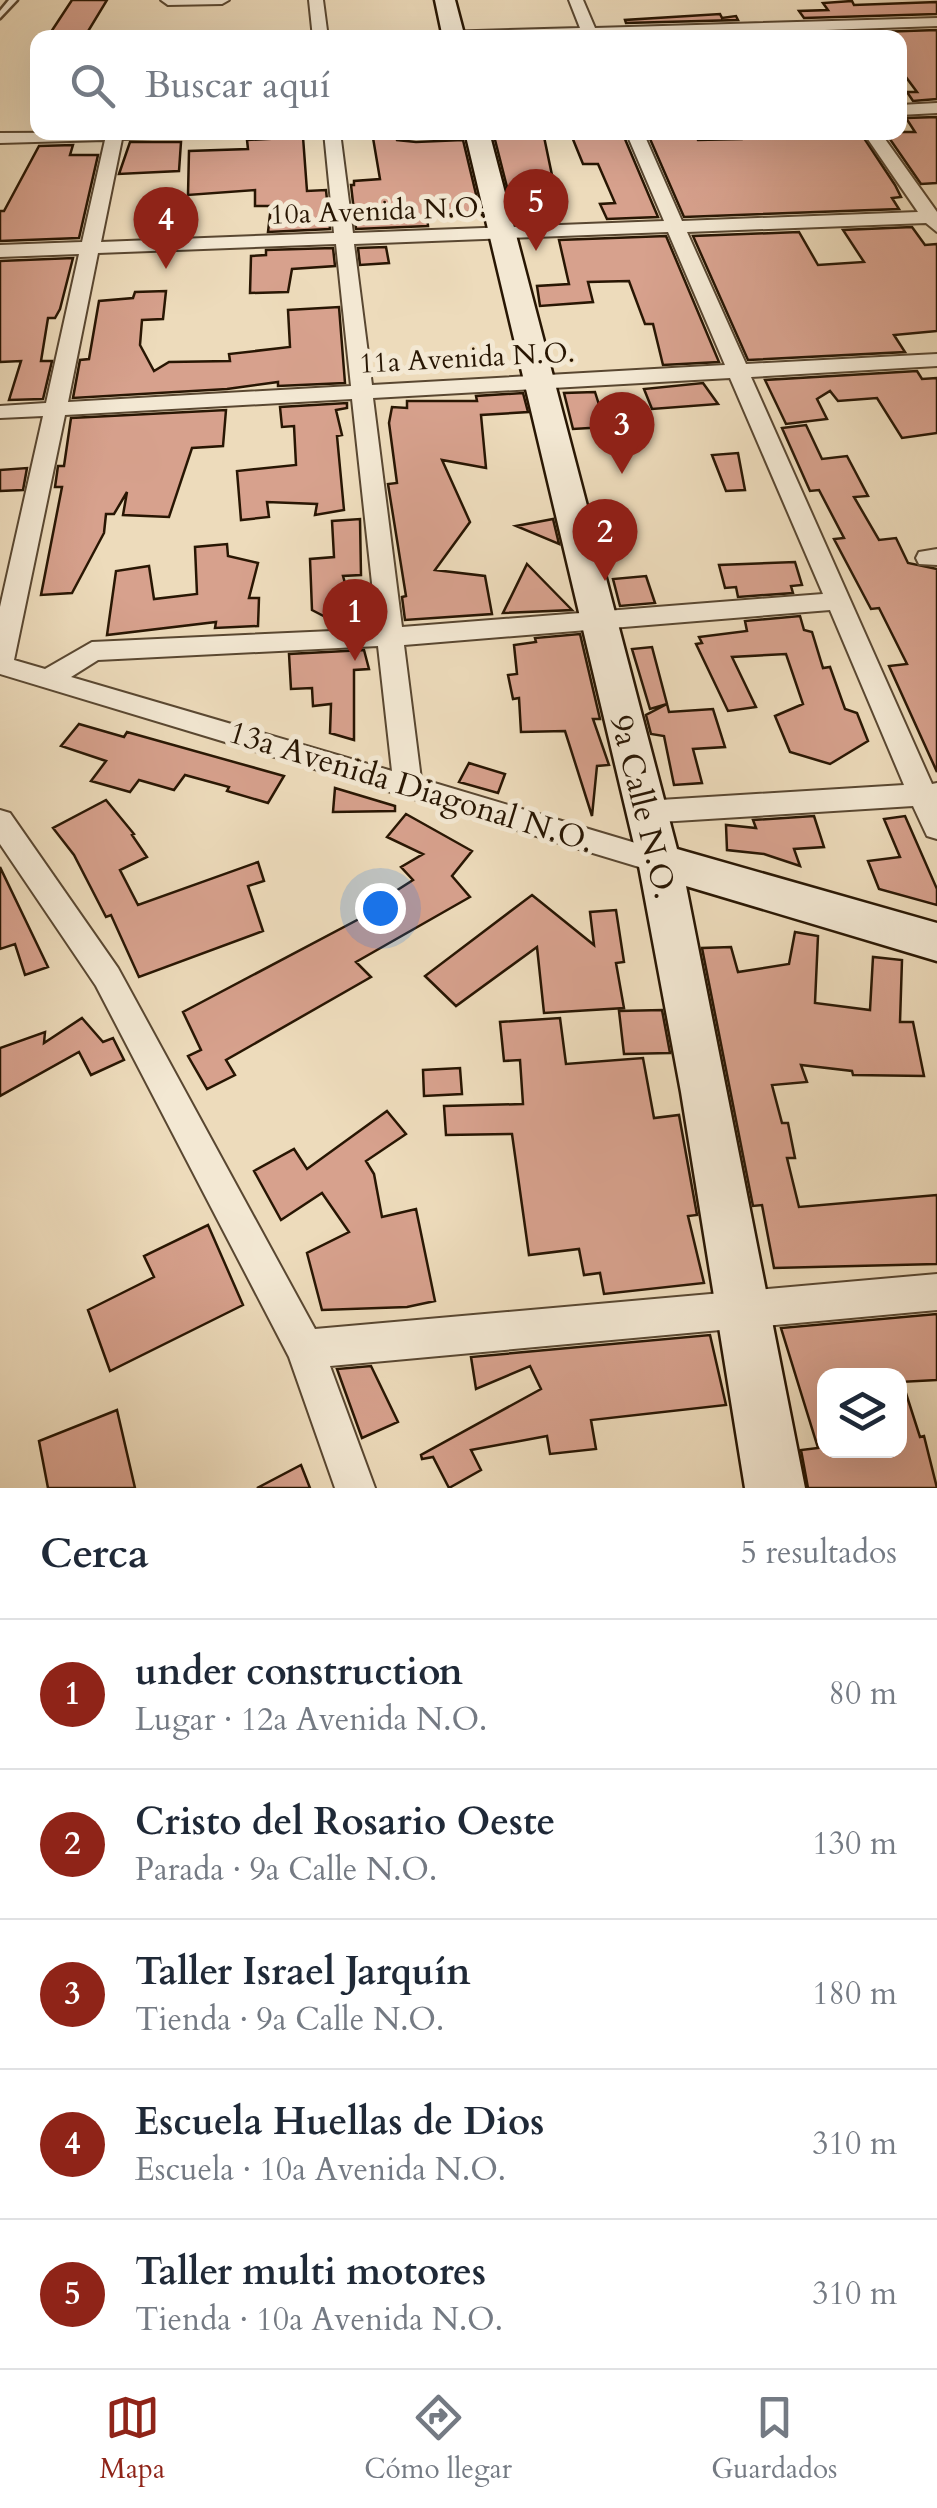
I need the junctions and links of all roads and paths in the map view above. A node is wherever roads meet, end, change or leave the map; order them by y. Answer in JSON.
{"nodes":[{"id":1,"x":13,"y":0,"type":"edge"},
{"id":2,"x":222,"y":0,"type":"edge"},
{"id":3,"x":316,"y":0,"type":"edge"},
{"id":4,"x":444,"y":0,"type":"edge"},
{"id":5,"x":576,"y":0,"type":"edge"},
{"id":6,"x":168,"y":1,"type":"edge"},
{"id":7,"x":0,"y":16,"type":"edge"},
{"id":8,"x":937,"y":22,"type":"edge"},
{"id":9,"x":791,"y":25,"type":"edge"},
{"id":10,"x":320,"y":30,"type":"edge"},
{"id":11,"x":452,"y":30,"type":"edge"},
{"id":12,"x":589,"y":30,"type":"edge"},
{"id":13,"x":691,"y":30,"type":"edge"},
{"id":14,"x":937,"y":108,"type":"edge"},
{"id":15,"x":907,"y":110,"type":"edge"},
{"id":16,"x":30,"y":137,"type":"edge"},
{"id":17,"x":0,"y":138,"type":"edge"},
{"id":18,"x":113,"y":140,"type":"edge"},
{"id":19,"x":333,"y":140,"type":"edge"},
{"id":20,"x":479,"y":140,"type":"edge"},
{"id":21,"x":638,"y":140,"type":"edge"},
{"id":22,"x":877,"y":140,"type":"edge"},
{"id":23,"x":935,"y":220,"type":"edge"},
{"id":24,"x":678,"y":228,"type":"junction"},
{"id":25,"x":502,"y":234,"type":"junction"},
{"id":26,"x":344,"y":240,"type":"junction"},
{"id":27,"x":89,"y":248,"type":"junction"},
{"id":28,"x":0,"y":251,"type":"edge"},
{"id":29,"x":937,"y":360,"type":"edge"},
{"id":30,"x":739,"y":374,"type":"junction"},
{"id":31,"x":539,"y":385,"type":"junction"},
{"id":32,"x":362,"y":394,"type":"junction"},
{"id":33,"x":55,"y":410,"type":"junction"},
{"id":34,"x":0,"y":412,"type":"edge"},
{"id":35,"x":839,"y":601,"type":"junction"},
{"id":36,"x":597,"y":621,"type":"junction"},
{"id":37,"x":390,"y":637,"type":"junction"},
{"id":38,"x":0,"y":665,"type":"edge"},
{"id":39,"x":47,"y":680,"type":"junction"},
{"id":40,"x":407,"y":784,"type":"junction"},
{"id":41,"x":930,"y":795,"type":"edge"},
{"id":42,"x":644,"y":812,"type":"junction"},
{"id":43,"x":0,"y":821,"type":"edge"},
{"id":44,"x":937,"y":828,"type":"edge"},
{"id":45,"x":658,"y":861,"type":"junction"},
{"id":46,"x":937,"y":942,"type":"edge"},
{"id":47,"x":937,"y":1292,"type":"edge"},
{"id":48,"x":742,"y":1307,"type":"junction"},
{"id":49,"x":305,"y":1349,"type":"junction"},
{"id":50,"x":355,"y":1488,"type":"edge"},
{"id":51,"x":775,"y":1488,"type":"edge"}],
"edges":[{"from":1,"to":7,"type":"lane"},
{"from":2,"to":6,"type":"street"},
{"from":3,"to":10,"type":"street"},
{"from":4,"to":11,"type":"street"},
{"from":5,"to":12,"type":"street"},
{"from":8,"to":9,"type":"street"},
{"from":9,"to":13,"type":"street"},
{"from":14,"to":15,"type":"street"},
{"from":16,"to":17,"type":"street"},
{"from":18,"to":27,"type":"street"},
{"from":19,"to":26,"type":"street"},
{"from":20,"to":25,"type":"street","name":"9a Calle N.O."},
{"from":21,"to":24,"type":"street"},
{"from":22,"to":23,"type":"street"},
{"from":23,"to":24,"type":"street","name":"10a Avenida N.O."},
{"from":24,"to":25,"type":"street","name":"10a Avenida N.O."},
{"from":24,"to":30,"type":"street"},
{"from":25,"to":26,"type":"street","name":"10a Avenida N.O."},
{"from":25,"to":31,"type":"street","name":"9a Calle N.O."},
{"from":26,"to":27,"type":"street","name":"10a Avenida N.O."},
{"from":26,"to":32,"type":"street"},
{"from":27,"to":28,"type":"street","name":"10a Avenida N.O."},
{"from":27,"to":33,"type":"street"},
{"from":29,"to":30,"type":"street","name":"11a Avenida N.O."},
{"from":30,"to":31,"type":"street","name":"11a Avenida N.O."},
{"from":30,"to":35,"type":"street"},
{"from":31,"to":32,"type":"street","name":"11a Avenida N.O."},
{"from":31,"to":36,"type":"street","name":"9a Calle N.O."},
{"from":32,"to":33,"type":"street","name":"11a Avenida N.O."},
{"from":32,"to":37,"type":"street"},
{"from":33,"to":34,"type":"street","name":"11a Avenida N.O."},
{"from":33,"to":38,"type":"street"},
{"from":35,"to":36,"type":"street"},
{"from":35,"to":41,"type":"street"},
{"from":36,"to":37,"type":"street"},
{"from":36,"to":42,"type":"street","name":"9a Calle N.O."},
{"from":37,"to":39,"type":"street"},
{"from":37,"to":40,"type":"street"},
{"from":38,"to":39,"type":"street","name":"13a Avenida Diagonal N.O."},
{"from":39,"to":40,"type":"street","name":"13a Avenida Diagonal N.O."},
{"from":40,"to":45,"type":"street","name":"13a Avenida Diagonal N.O."},
{"from":41,"to":42,"type":"street"},
{"from":41,"to":44,"type":"street"},
{"from":42,"to":45,"type":"street","name":"9a Calle N.O."},
{"from":43,"to":49,"type":"street"},
{"from":45,"to":46,"type":"street","name":"13a Avenida Diagonal N.O."},
{"from":45,"to":48,"type":"street","name":"9a Calle N.O."},
{"from":47,"to":48,"type":"street"},
{"from":48,"to":49,"type":"street"},
{"from":48,"to":51,"type":"street","name":"9a Calle N.O."},
{"from":49,"to":50,"type":"street"}]}
